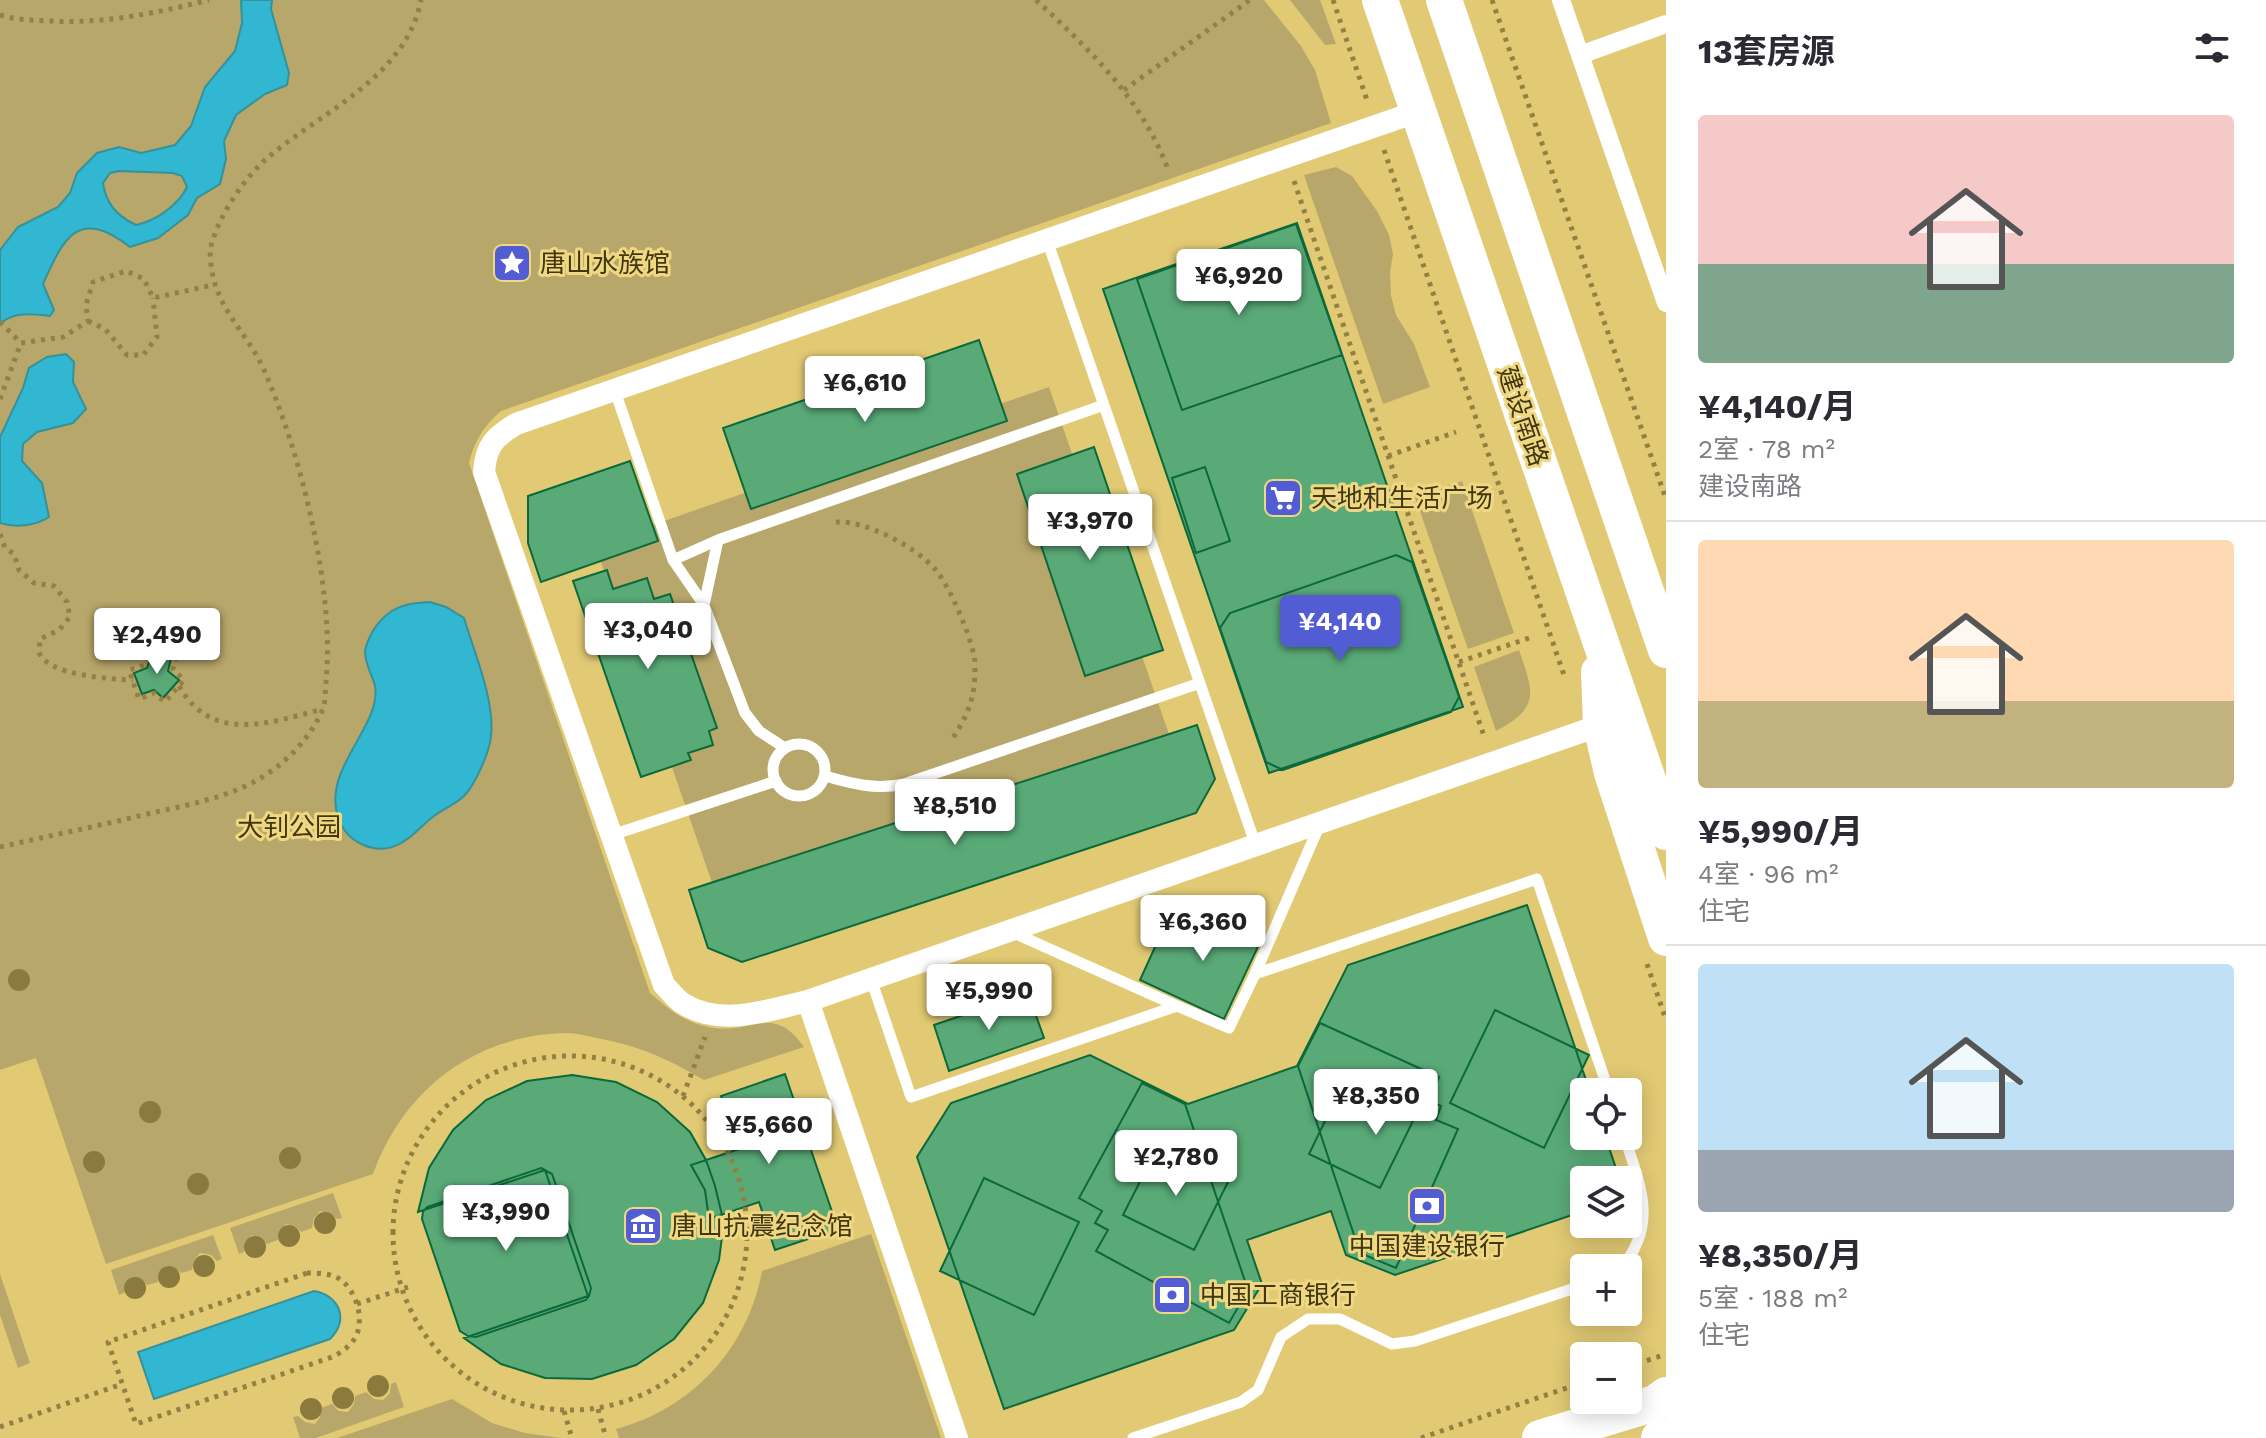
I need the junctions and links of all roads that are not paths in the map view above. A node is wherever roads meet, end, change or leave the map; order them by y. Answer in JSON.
{"nodes":[{"id":1,"x":1380,"y":0,"type":"edge"},
{"id":2,"x":1444,"y":0,"type":"edge"},
{"id":3,"x":1561,"y":0,"type":"edge"},
{"id":4,"x":1666,"y":24,"type":"edge"},
{"id":5,"x":1580,"y":55,"type":"junction"},
{"id":6,"x":1419,"y":111,"type":"junction"},
{"id":7,"x":1047,"y":240,"type":"junction"},
{"id":8,"x":1666,"y":303,"type":"edge"},
{"id":9,"x":615,"y":391,"type":"junction"},
{"id":10,"x":1104,"y":405,"type":"junction"},
{"id":11,"x":718,"y":540,"type":"junction"},
{"id":12,"x":673,"y":560,"type":"junction"},
{"id":13,"x":704,"y":605,"type":"junction"},
{"id":14,"x":1598,"y":634,"type":"junction"},
{"id":15,"x":1666,"y":650,"type":"edge"},
{"id":16,"x":1200,"y":683,"type":"junction"},
{"id":17,"x":1601,"y":725,"type":"junction"},
{"id":18,"x":785,"y":748,"type":"junction"},
{"id":19,"x":825,"y":776,"type":"junction"},
{"id":20,"x":776,"y":781,"type":"junction"},
{"id":21,"x":1321,"y":822,"type":"junction"},
{"id":22,"x":1666,"y":832,"type":"edge"},
{"id":23,"x":612,"y":835,"type":"junction"},
{"id":24,"x":1256,"y":846,"type":"junction"},
{"id":25,"x":1010,"y":931,"type":"junction"},
{"id":26,"x":1656,"y":948,"type":"edge"},
{"id":27,"x":1255,"y":974,"type":"junction"},
{"id":28,"x":871,"y":979,"type":"junction"},
{"id":29,"x":808,"y":1001,"type":"junction"},
{"id":30,"x":1177,"y":1006,"type":"junction"},
{"id":31,"x":1604,"y":1078,"type":"edge"},
{"id":32,"x":1629,"y":1150,"type":"edge"},
{"id":33,"x":1632,"y":1254,"type":"edge"},
{"id":34,"x":1570,"y":1290,"type":"edge"},
{"id":35,"x":1666,"y":1395,"type":"edge"},
{"id":36,"x":1666,"y":1436,"type":"edge"},
{"id":37,"x":957,"y":1438,"type":"edge"},
{"id":38,"x":1133,"y":1438,"type":"edge"},
{"id":39,"x":1540,"y":1438,"type":"edge"},
{"id":40,"x":1659,"y":1438,"type":"edge"}],
"edges":[{"from":1,"to":6,"type":"main road","name":"建设南路"},
{"from":2,"to":15,"type":"main road"},
{"from":3,"to":5,"type":"street"},
{"from":4,"to":5,"type":"street"},
{"from":5,"to":8,"type":"street"},
{"from":6,"to":7,"type":"street"},
{"from":6,"to":14,"type":"main road","name":"建设南路"},
{"from":7,"to":9,"type":"street"},
{"from":7,"to":10,"type":"lane"},
{"from":9,"to":12,"type":"lane"},
{"from":9,"to":23,"type":"street"},
{"from":10,"to":11,"type":"lane"},
{"from":10,"to":16,"type":"lane"},
{"from":11,"to":12,"type":"lane"},
{"from":11,"to":13,"type":"lane"},
{"from":12,"to":13,"type":"lane"},
{"from":13,"to":18,"type":"lane"},
{"from":14,"to":17,"type":"main road"},
{"from":14,"to":22,"type":"main road","name":"建设南路"},
{"from":16,"to":19,"type":"lane"},
{"from":16,"to":24,"type":"lane"},
{"from":17,"to":21,"type":"street"},
{"from":17,"to":26,"type":"main road"},
{"from":18,"to":19,"type":"lane"},
{"from":18,"to":20,"type":"lane"},
{"from":19,"to":20,"type":"lane"},
{"from":20,"to":23,"type":"lane"},
{"from":21,"to":24,"type":"street"},
{"from":21,"to":27,"type":"lane"},
{"from":23,"to":29,"type":"street"},
{"from":24,"to":25,"type":"street"},
{"from":25,"to":28,"type":"street"},
{"from":25,"to":30,"type":"lane"},
{"from":27,"to":30,"type":"lane"},
{"from":27,"to":31,"type":"lane"},
{"from":28,"to":29,"type":"street"},
{"from":28,"to":30,"type":"lane"},
{"from":29,"to":37,"type":"street"},
{"from":32,"to":33,"type":"lane"},
{"from":34,"to":38,"type":"lane"},
{"from":35,"to":39,"type":"main road"},
{"from":36,"to":40,"type":"main road"}]}
